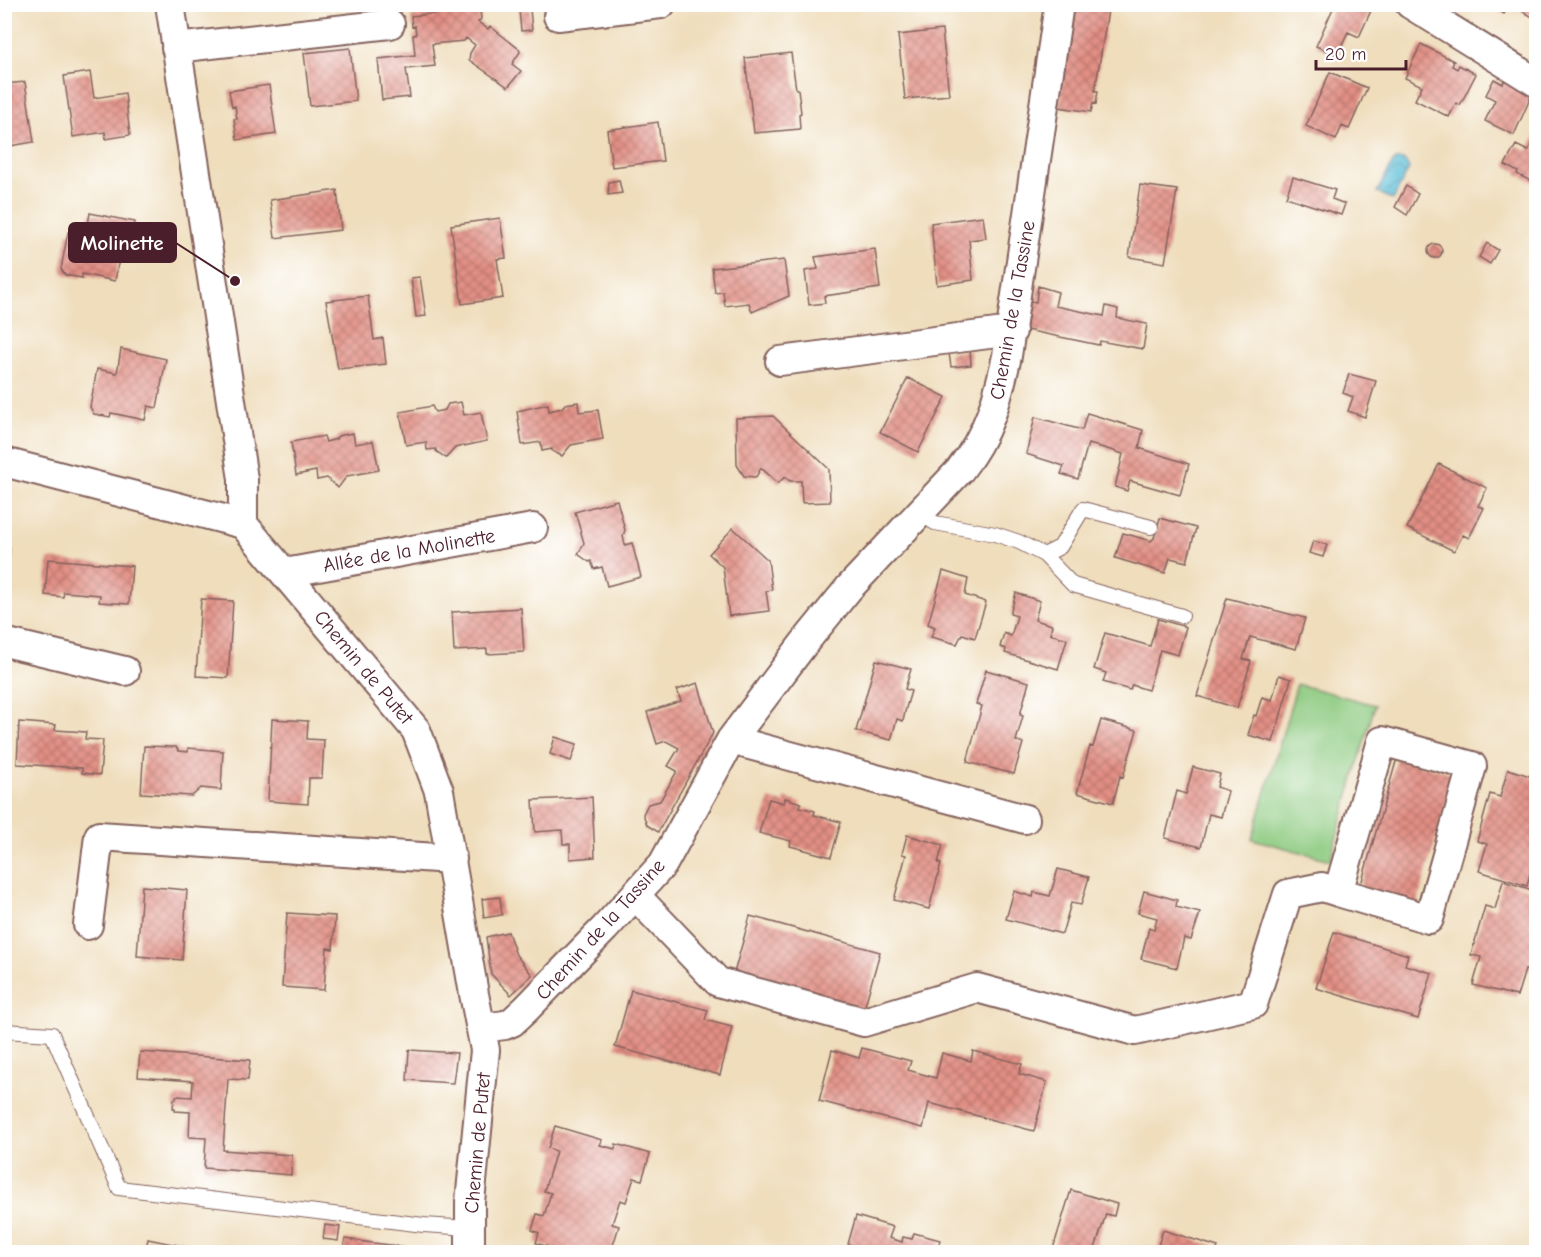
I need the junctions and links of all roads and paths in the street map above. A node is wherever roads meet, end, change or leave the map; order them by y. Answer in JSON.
{"nodes":[{"id":1,"x":170,"y":4,"type":"edge"},
{"id":2,"x":661,"y":4,"type":"edge"},
{"id":3,"x":1059,"y":4,"type":"edge"},
{"id":4,"x":1410,"y":4,"type":"edge"},
{"id":5,"x":558,"y":16,"type":"dead end"},
{"id":6,"x":390,"y":24,"type":"dead end"},
{"id":7,"x":176,"y":48,"type":"junction"},
{"id":8,"x":1536,"y":82,"type":"edge"},
{"id":9,"x":1012,"y":331,"type":"junction"},
{"id":10,"x":780,"y":361,"type":"dead end"},
{"id":11,"x":4,"y":462,"type":"edge"},
{"id":12,"x":919,"y":513,"type":"junction"},
{"id":13,"x":243,"y":524,"type":"junction"},
{"id":14,"x":1151,"y":527,"type":"dead end"},
{"id":15,"x":533,"y":528,"type":"dead end"},
{"id":16,"x":1044,"y":555,"type":"junction"},
{"id":17,"x":285,"y":573,"type":"junction"},
{"id":18,"x":1182,"y":616,"type":"dead end"},
{"id":19,"x":4,"y":642,"type":"edge"},
{"id":20,"x":125,"y":671,"type":"dead end"},
{"id":21,"x":731,"y":740,"type":"junction"},
{"id":22,"x":1025,"y":819,"type":"dead end"},
{"id":23,"x":452,"y":859,"type":"junction"},
{"id":24,"x":1338,"y":892,"type":"junction"},
{"id":25,"x":635,"y":895,"type":"junction"},
{"id":26,"x":88,"y":925,"type":"dead end"},
{"id":27,"x":482,"y":1028,"type":"junction"},
{"id":28,"x":4,"y":1031,"type":"edge"},
{"id":29,"x":469,"y":1240,"type":"edge"}],
"edges":[{"from":1,"to":7,"type":"street"},
{"from":2,"to":5,"type":"street"},
{"from":3,"to":9,"type":"street","name":"Chemin de la Tassine"},
{"from":4,"to":8,"type":"street"},
{"from":6,"to":7,"type":"street"},
{"from":7,"to":13,"type":"street"},
{"from":9,"to":10,"type":"street"},
{"from":9,"to":12,"type":"street","name":"Chemin de la Tassine"},
{"from":11,"to":13,"type":"street"},
{"from":12,"to":16,"type":"lane"},
{"from":12,"to":21,"type":"street","name":"Chemin de la Tassine"},
{"from":13,"to":17,"type":"street","name":"Chemin de Putet"},
{"from":14,"to":16,"type":"lane"},
{"from":15,"to":17,"type":"street","name":"Allée de la Molinette"},
{"from":16,"to":18,"type":"lane"},
{"from":17,"to":23,"type":"street","name":"Chemin de Putet"},
{"from":19,"to":20,"type":"street"},
{"from":21,"to":22,"type":"street"},
{"from":21,"to":25,"type":"street","name":"Chemin de la Tassine"},
{"from":23,"to":26,"type":"street"},
{"from":23,"to":27,"type":"street","name":"Chemin de Putet"},
{"from":24,"to":24,"type":"street"},
{"from":24,"to":25,"type":"street"},
{"from":25,"to":27,"type":"street","name":"Chemin de la Tassine"},
{"from":27,"to":29,"type":"street","name":"Chemin de Putet"},
{"from":28,"to":29,"type":"lane"}]}
